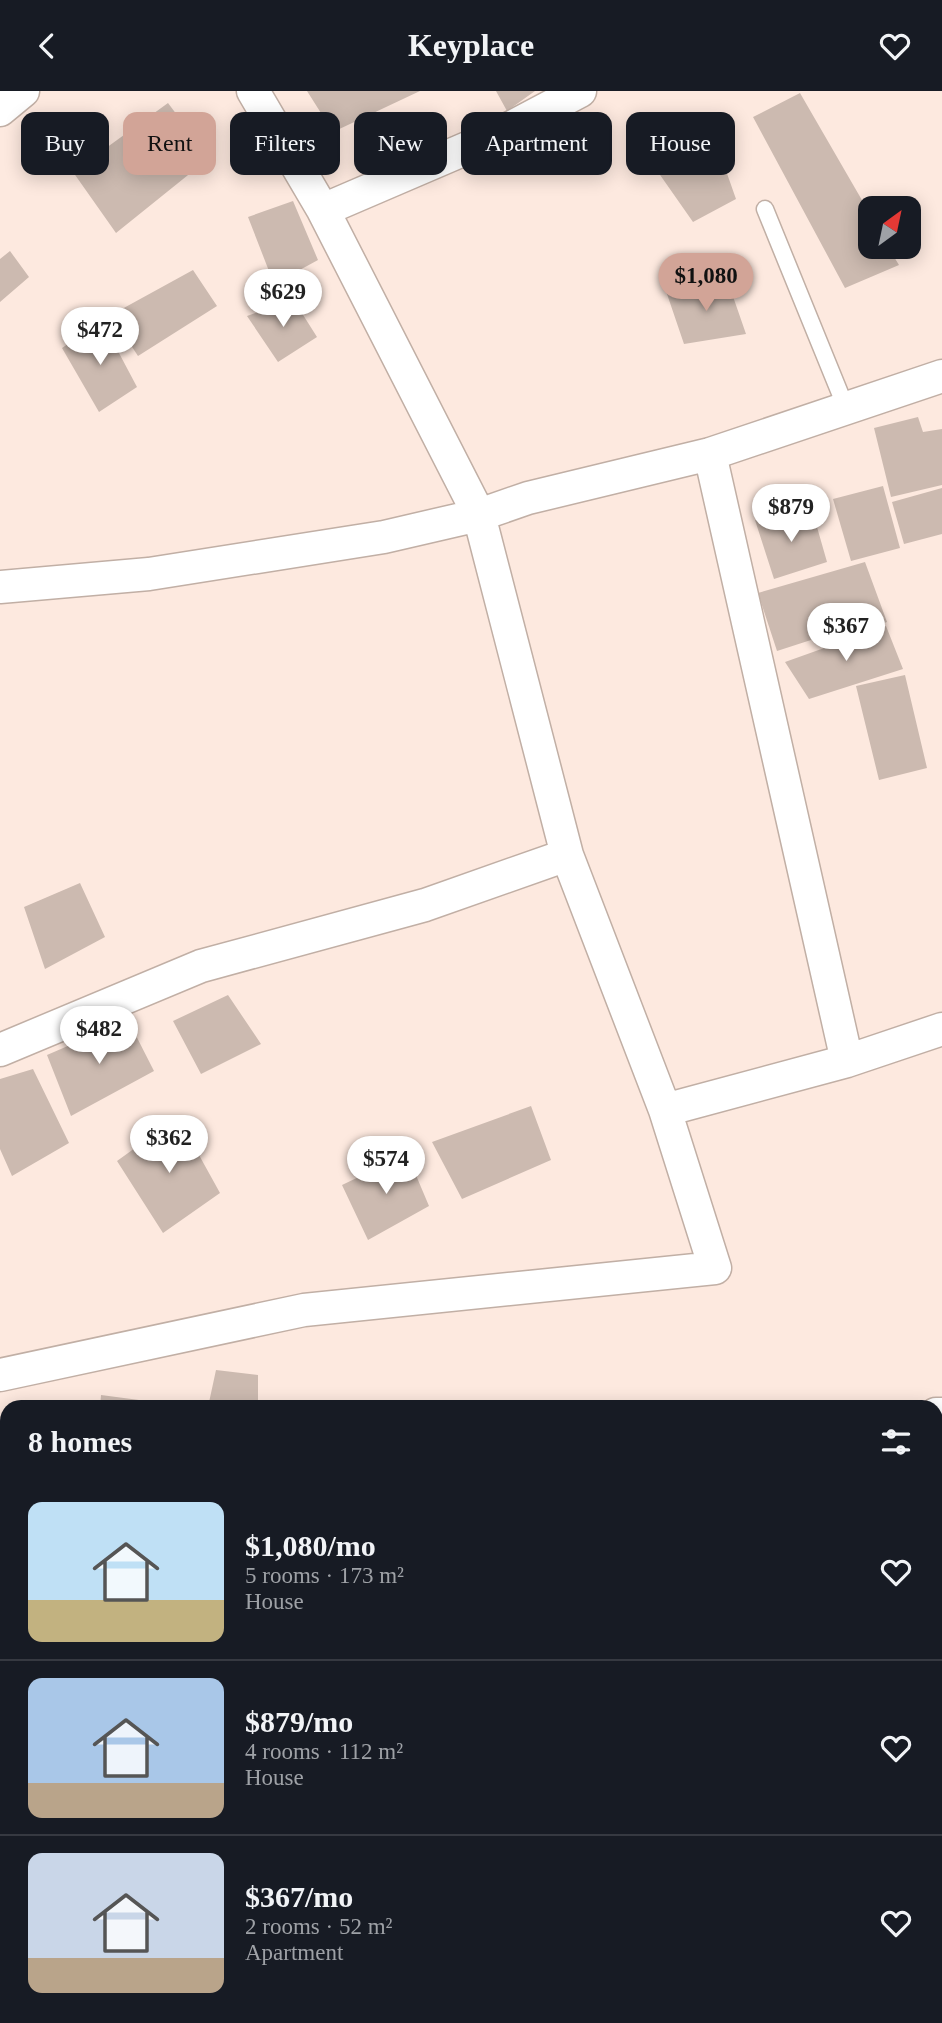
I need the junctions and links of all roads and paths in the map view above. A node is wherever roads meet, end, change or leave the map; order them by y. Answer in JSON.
{"nodes":[{"id":1,"x":23,"y":91,"type":"edge"},
{"id":2,"x":253,"y":91,"type":"edge"},
{"id":3,"x":580,"y":91,"type":"edge"},
{"id":4,"x":0,"y":110,"type":"edge"},
{"id":5,"x":765,"y":209,"type":"dead end"},
{"id":6,"x":323,"y":210,"type":"junction"},
{"id":7,"x":942,"y":376,"type":"edge"},
{"id":8,"x":846,"y":408,"type":"junction"},
{"id":9,"x":710,"y":454,"type":"junction"},
{"id":10,"x":479,"y":515,"type":"junction"},
{"id":11,"x":0,"y":587,"type":"edge"},
{"id":12,"x":567,"y":855,"type":"junction"},
{"id":13,"x":942,"y":1029,"type":"edge"},
{"id":14,"x":0,"y":1050,"type":"edge"},
{"id":15,"x":847,"y":1061,"type":"junction"},
{"id":16,"x":665,"y":1110,"type":"junction"},
{"id":17,"x":0,"y":1375,"type":"edge"}],
"edges":[{"from":1,"to":4,"type":"street"},
{"from":2,"to":6,"type":"street"},
{"from":3,"to":6,"type":"street"},
{"from":5,"to":8,"type":"lane"},
{"from":6,"to":10,"type":"street"},
{"from":7,"to":8,"type":"street"},
{"from":8,"to":9,"type":"street"},
{"from":9,"to":10,"type":"street"},
{"from":9,"to":15,"type":"street"},
{"from":10,"to":11,"type":"street"},
{"from":10,"to":12,"type":"street"},
{"from":12,"to":14,"type":"street"},
{"from":12,"to":16,"type":"street"},
{"from":13,"to":15,"type":"street"},
{"from":15,"to":16,"type":"street"},
{"from":16,"to":17,"type":"street"}]}
